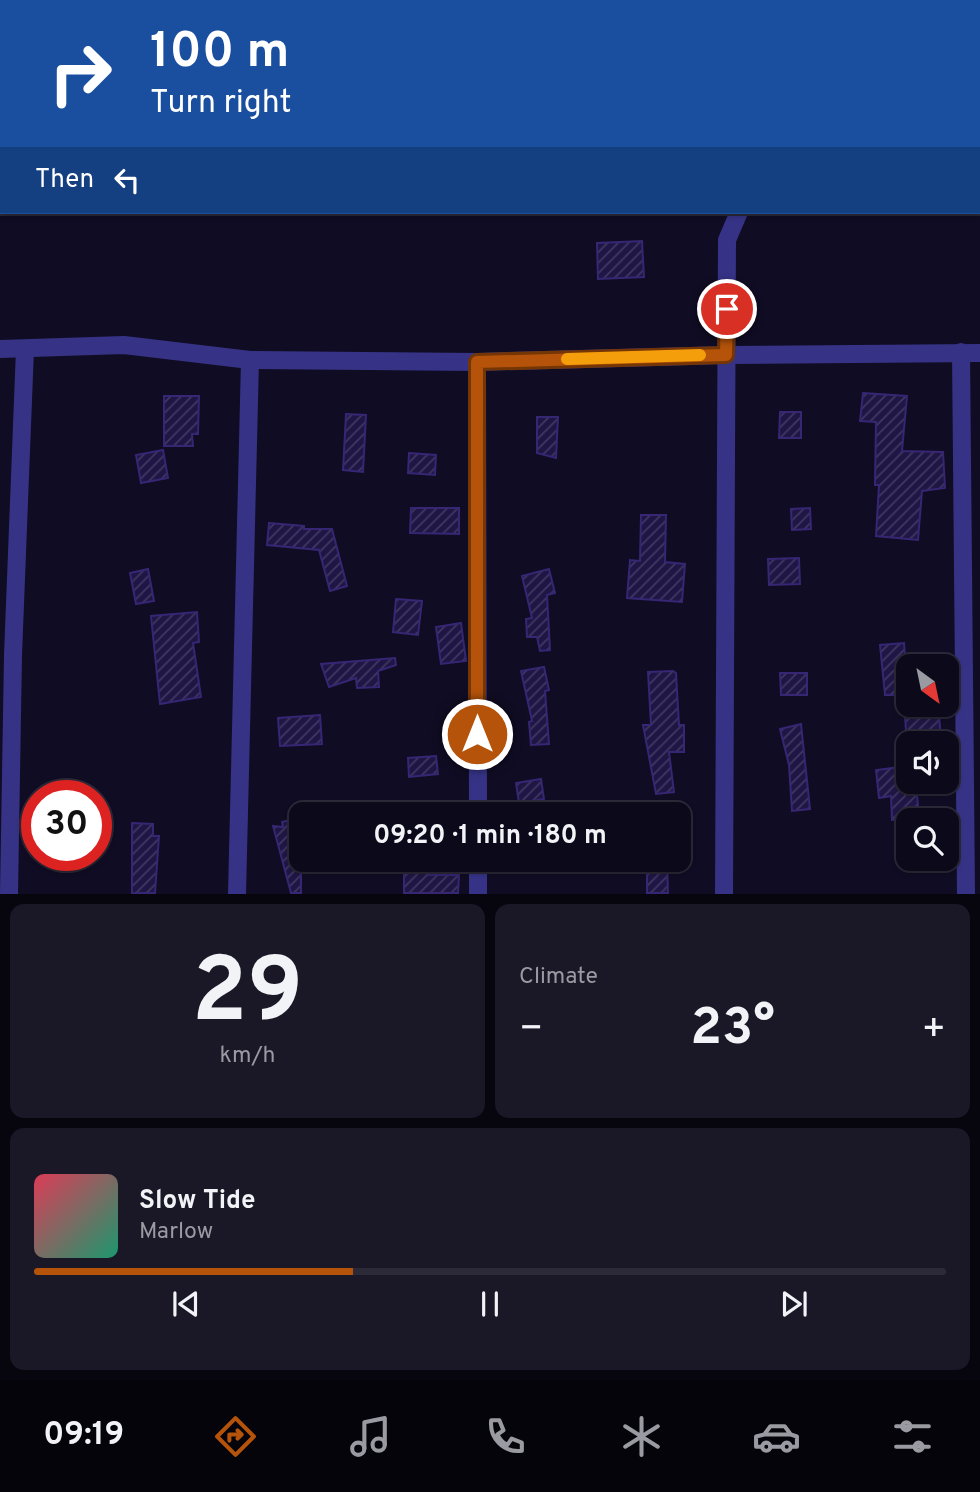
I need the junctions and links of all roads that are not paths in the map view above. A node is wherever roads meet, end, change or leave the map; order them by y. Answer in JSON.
{"nodes":[{"id":1,"x":738,"y":214,"type":"edge"},
{"id":2,"x":0,"y":349,"type":"edge"},
{"id":3,"x":25,"y":349,"type":"junction"},
{"id":4,"x":961,"y":352,"type":"junction"},
{"id":5,"x":980,"y":353,"type":"edge"},
{"id":6,"x":726,"y":355,"type":"junction"},
{"id":7,"x":250,"y":360,"type":"junction"},
{"id":8,"x":477,"y":362,"type":"junction"},
{"id":9,"x":478,"y":802,"type":"edge"},
{"id":10,"x":478,"y":872,"type":"edge"},
{"id":11,"x":9,"y":894,"type":"edge"},
{"id":12,"x":237,"y":894,"type":"edge"},
{"id":13,"x":478,"y":894,"type":"edge"},
{"id":14,"x":724,"y":894,"type":"edge"},
{"id":15,"x":966,"y":894,"type":"edge"}],
"edges":[{"from":1,"to":6,"type":"street"},
{"from":2,"to":3,"type":"street"},
{"from":3,"to":7,"type":"street"},
{"from":3,"to":11,"type":"street"},
{"from":4,"to":5,"type":"street"},
{"from":4,"to":6,"type":"street"},
{"from":4,"to":15,"type":"street"},
{"from":6,"to":8,"type":"street"},
{"from":6,"to":14,"type":"street"},
{"from":7,"to":8,"type":"street"},
{"from":7,"to":12,"type":"street"},
{"from":8,"to":9,"type":"street"},
{"from":10,"to":13,"type":"street"}]}
